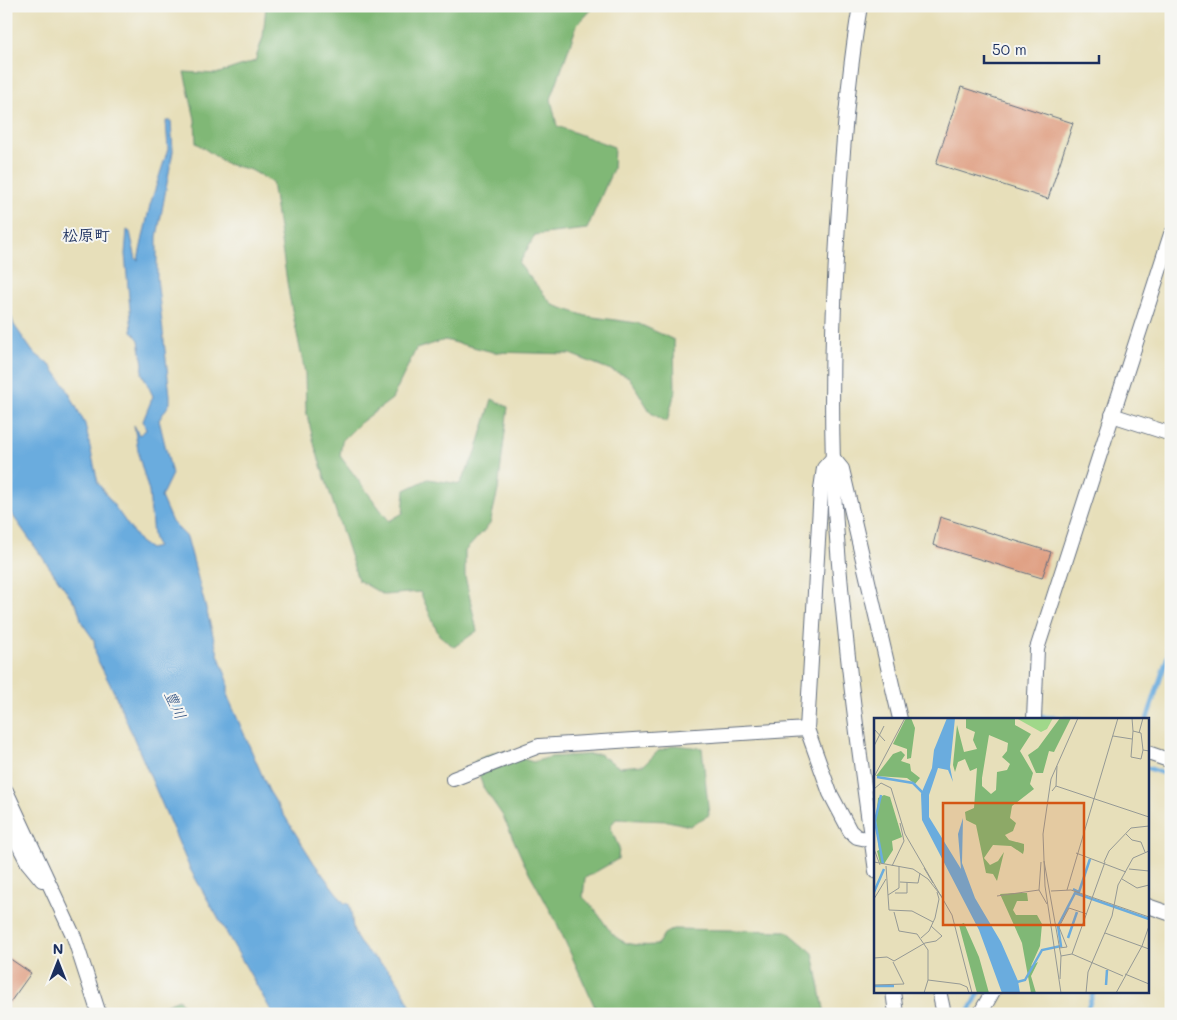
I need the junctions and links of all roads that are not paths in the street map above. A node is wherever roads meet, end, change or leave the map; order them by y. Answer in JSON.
{"nodes":[{"id":1,"x":860,"y":6,"type":"edge"},
{"id":2,"x":1171,"y":234,"type":"edge"},
{"id":3,"x":1112,"y":415,"type":"junction"},
{"id":4,"x":1171,"y":434,"type":"edge"},
{"id":5,"x":833,"y":458,"type":"junction"},
{"id":6,"x":900,"y":718,"type":"edge"},
{"id":7,"x":1034,"y":718,"type":"edge"},
{"id":8,"x":806,"y":729,"type":"junction"},
{"id":9,"x":1150,"y":754,"type":"edge"},
{"id":10,"x":1171,"y":761,"type":"edge"},
{"id":11,"x":452,"y":780,"type":"dead end"},
{"id":12,"x":6,"y":791,"type":"edge"},
{"id":13,"x":6,"y":820,"type":"edge"},
{"id":14,"x":871,"y":840,"type":"junction"},
{"id":15,"x":874,"y":859,"type":"edge"},
{"id":16,"x":49,"y":885,"type":"junction"},
{"id":17,"x":1150,"y":907,"type":"edge"},
{"id":18,"x":1171,"y":914,"type":"edge"},
{"id":19,"x":893,"y":992,"type":"edge"},
{"id":20,"x":939,"y":992,"type":"edge"},
{"id":21,"x":991,"y":992,"type":"edge"},
{"id":22,"x":99,"y":1014,"type":"edge"},
{"id":23,"x":896,"y":1014,"type":"edge"},
{"id":24,"x":944,"y":1014,"type":"edge"},
{"id":25,"x":980,"y":1014,"type":"edge"}],
"edges":[{"from":1,"to":5,"type":"street"},
{"from":2,"to":3,"type":"street"},
{"from":3,"to":4,"type":"street"},
{"from":3,"to":7,"type":"street"},
{"from":5,"to":6,"type":"street"},
{"from":5,"to":8,"type":"street"},
{"from":5,"to":14,"type":"street"},
{"from":8,"to":11,"type":"street"},
{"from":8,"to":14,"type":"street"},
{"from":9,"to":10,"type":"street"},
{"from":12,"to":16,"type":"street"},
{"from":13,"to":16,"type":"street"},
{"from":14,"to":15,"type":"street"},
{"from":16,"to":22,"type":"street"},
{"from":17,"to":18,"type":"street"},
{"from":19,"to":23,"type":"street"},
{"from":20,"to":24,"type":"street"},
{"from":21,"to":25,"type":"street"}]}
